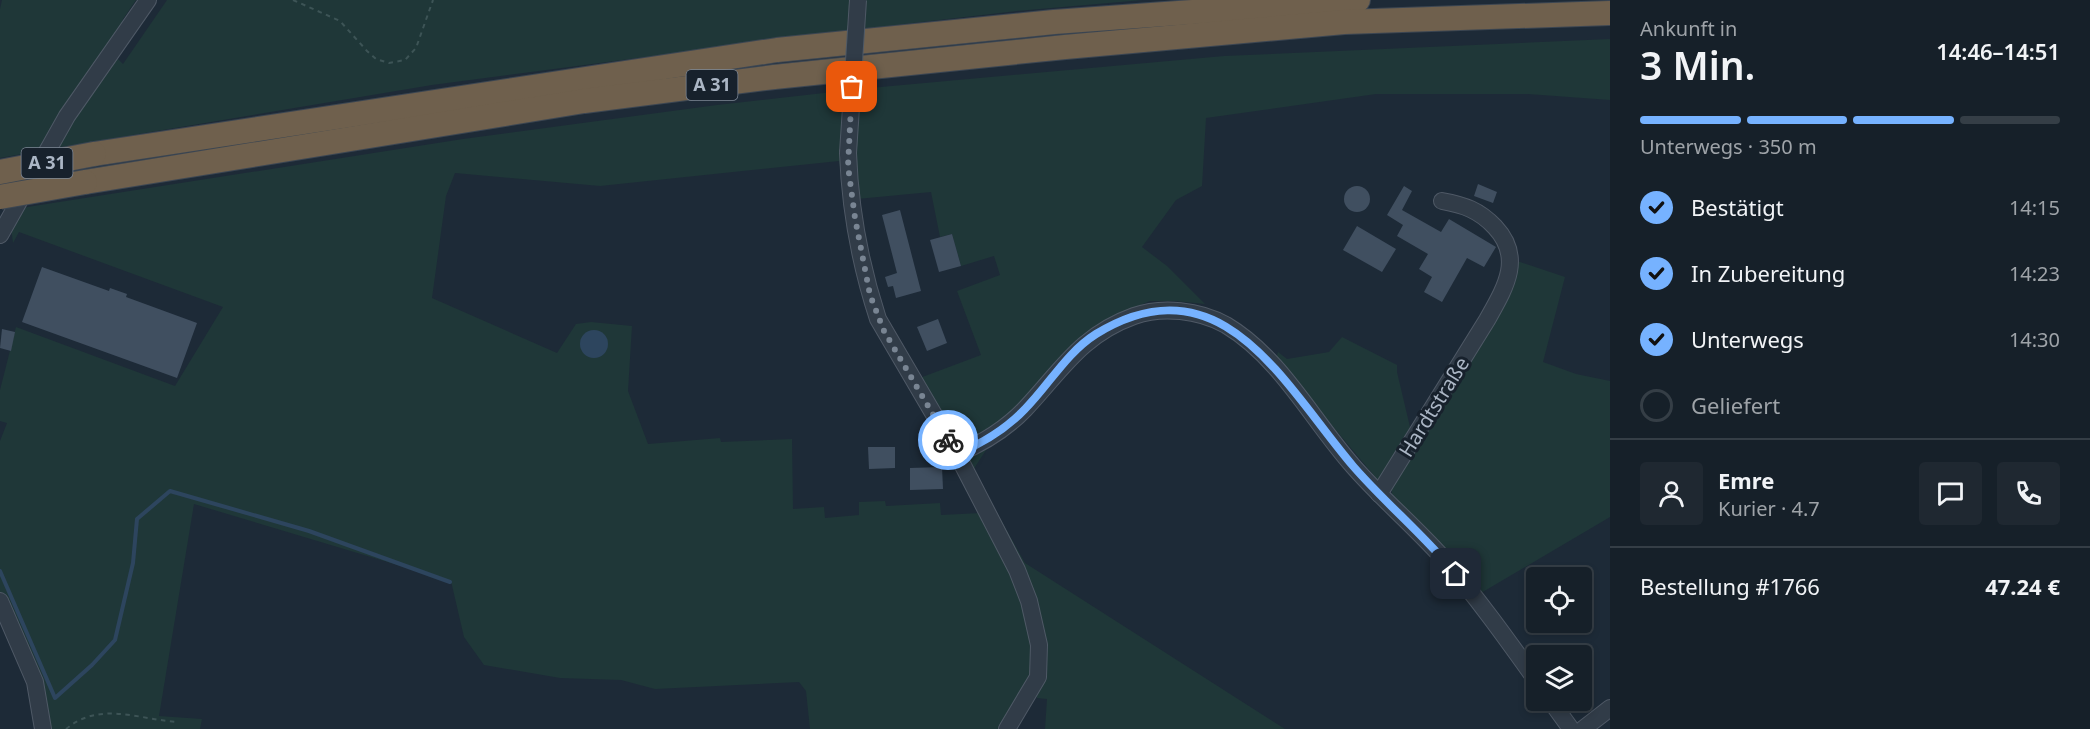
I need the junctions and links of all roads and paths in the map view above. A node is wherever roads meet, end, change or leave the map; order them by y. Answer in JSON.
{"nodes":[{"id":1,"x":148,"y":0,"type":"edge"},
{"id":2,"x":293,"y":0,"type":"edge"},
{"id":3,"x":433,"y":0,"type":"edge"},
{"id":4,"x":858,"y":0,"type":"edge"},
{"id":5,"x":1199,"y":0,"type":"edge"},
{"id":6,"x":1358,"y":0,"type":"edge"},
{"id":7,"x":1610,"y":13,"type":"edge"},
{"id":8,"x":1054,"y":22,"type":"junction"},
{"id":9,"x":0,"y":171,"type":"edge"},
{"id":10,"x":0,"y":198,"type":"edge"},
{"id":11,"x":1442,"y":201,"type":"dead end"},
{"id":12,"x":0,"y":235,"type":"edge"},
{"id":13,"x":957,"y":454,"type":"junction"},
{"id":14,"x":1379,"y":494,"type":"junction"},
{"id":15,"x":0,"y":601,"type":"edge"},
{"id":16,"x":1526,"y":666,"type":"edge"},
{"id":17,"x":1610,"y":708,"type":"edge"},
{"id":18,"x":1558,"y":711,"type":"edge"},
{"id":19,"x":177,"y":722,"type":"dead end"},
{"id":20,"x":43,"y":729,"type":"edge"},
{"id":21,"x":66,"y":729,"type":"edge"},
{"id":22,"x":1007,"y":729,"type":"edge"},
{"id":23,"x":1571,"y":729,"type":"edge"},
{"id":24,"x":1582,"y":729,"type":"edge"}],
"edges":[{"from":1,"to":12,"type":"street"},
{"from":2,"to":3,"type":"path"},
{"from":4,"to":13,"type":"street","bridge":true},
{"from":5,"to":8,"type":"highway"},
{"from":6,"to":8,"type":"highway","number":"A 31"},
{"from":7,"to":10,"type":"highway","number":"A 31","bridge":true},
{"from":8,"to":9,"type":"highway","number":"A 31","bridge":true},
{"from":11,"to":14,"type":"street","name":"Hardtstraße"},
{"from":13,"to":14,"type":"street"},
{"from":13,"to":22,"type":"street"},
{"from":14,"to":16,"type":"street"},
{"from":15,"to":20,"type":"street"},
{"from":17,"to":24,"type":"street"},
{"from":18,"to":23,"type":"street"},
{"from":19,"to":21,"type":"path"}]}
